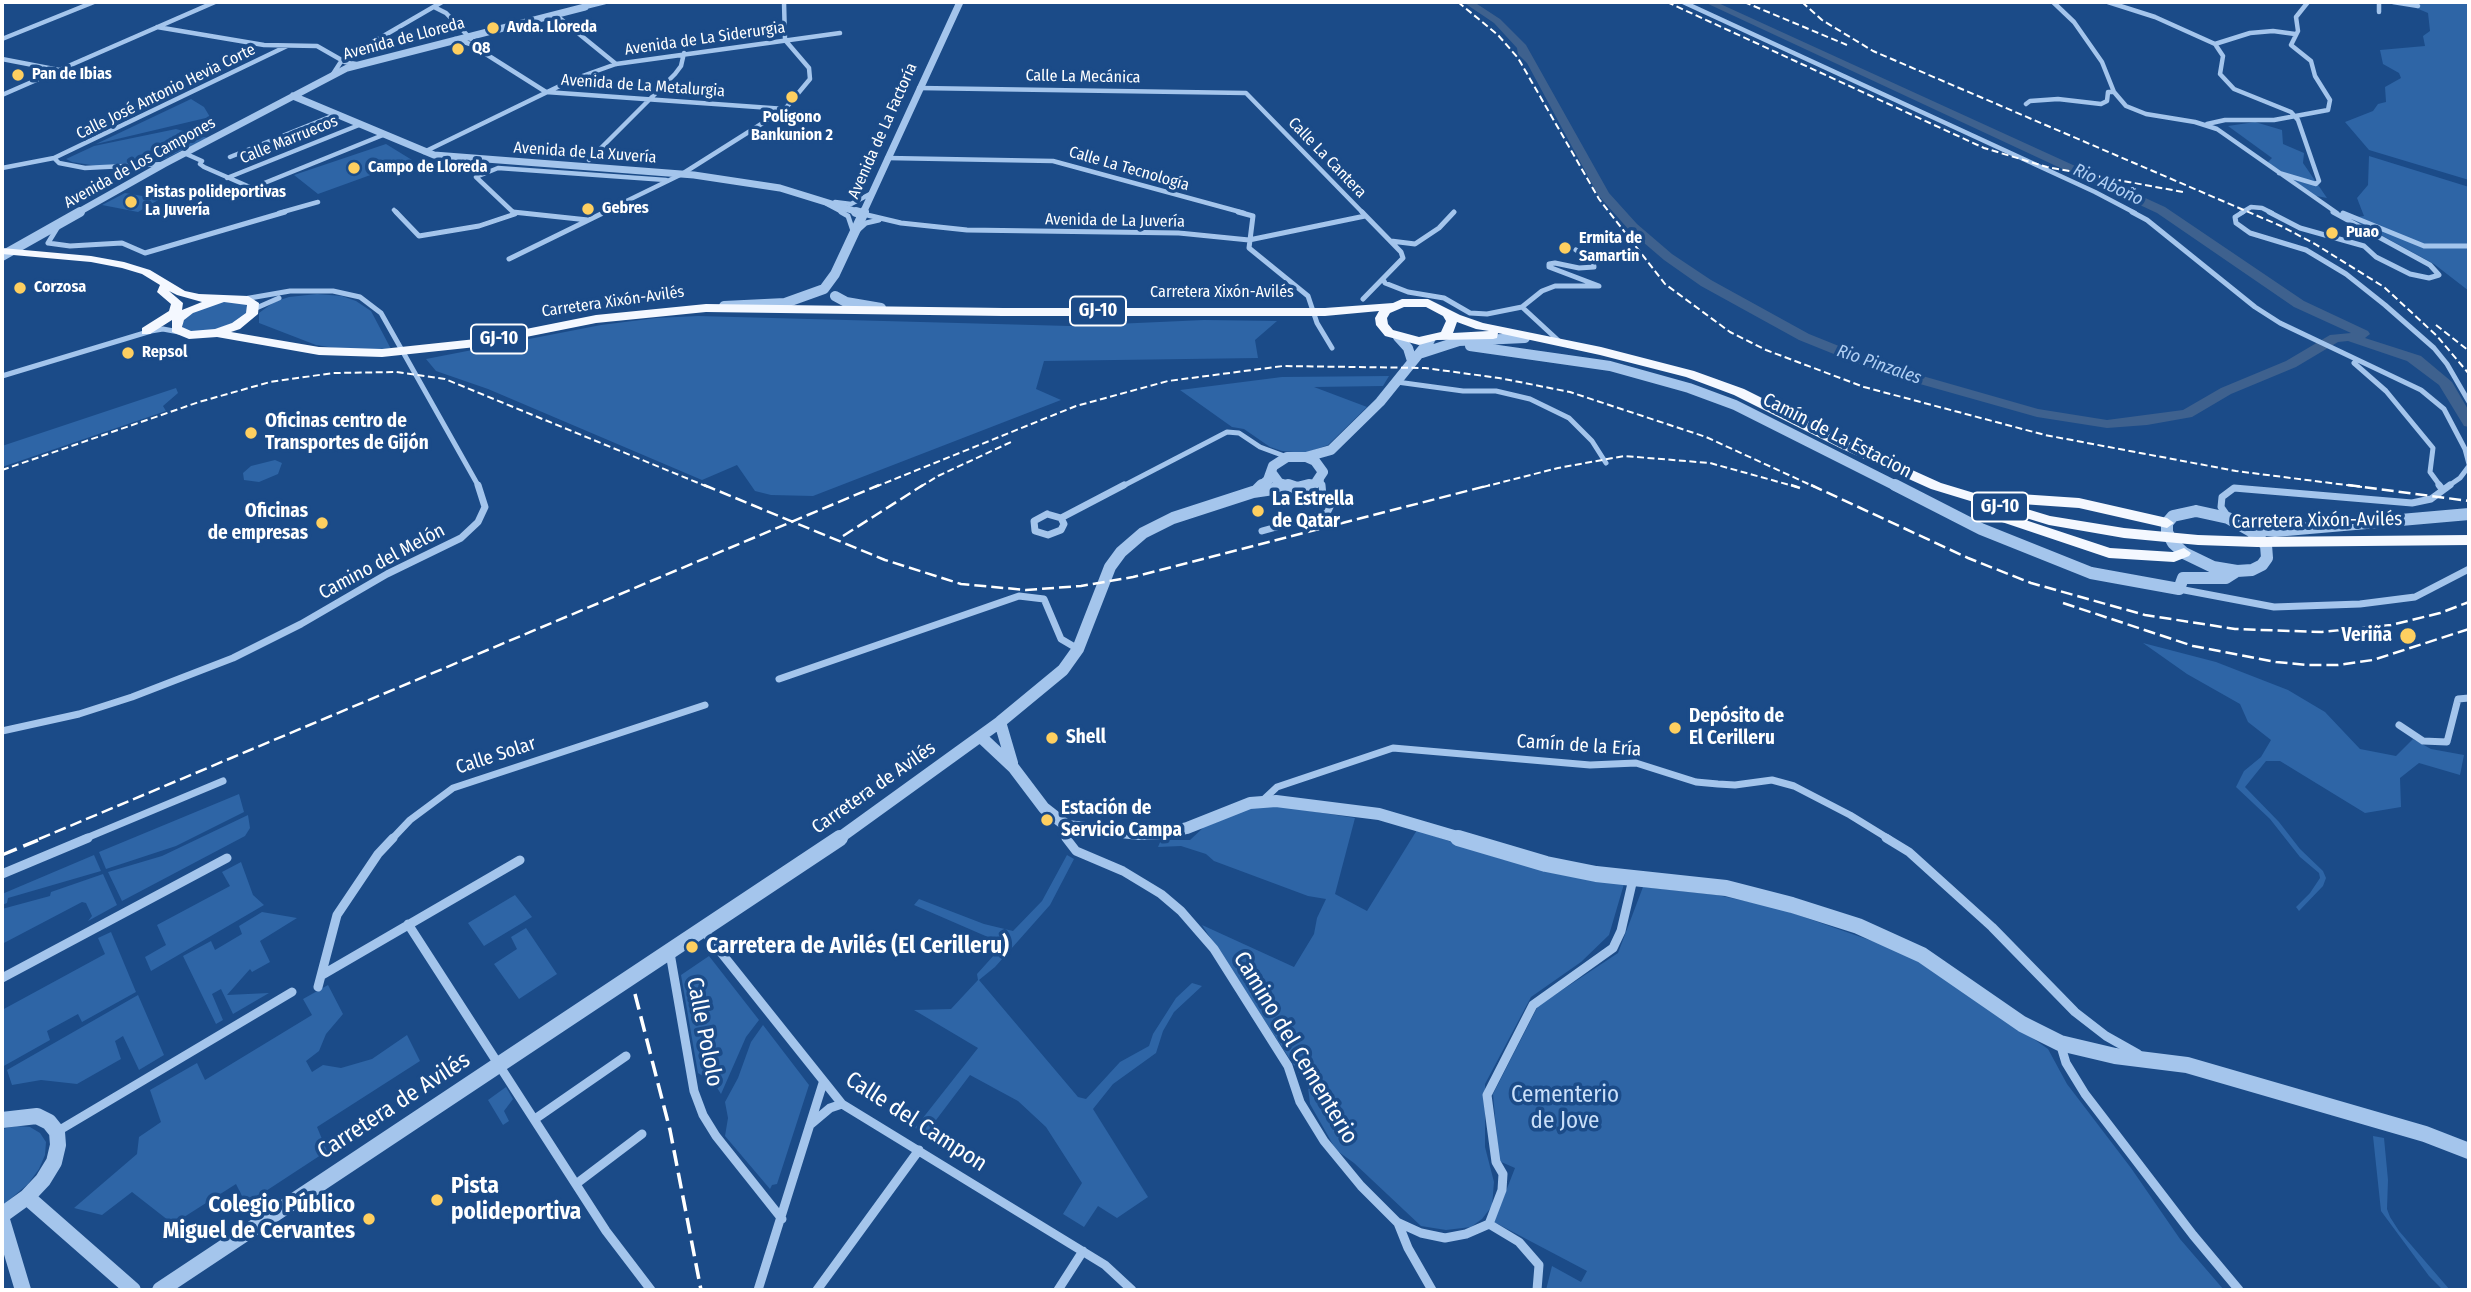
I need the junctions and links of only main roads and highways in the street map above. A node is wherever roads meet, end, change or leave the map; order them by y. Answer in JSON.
{"nodes":[{"id":1,"x":2,"y":254,"type":"edge"},
{"id":2,"x":164,"y":282,"type":"junction"},
{"id":3,"x":181,"y":293,"type":"junction"},
{"id":4,"x":223,"y":298,"type":"junction"},
{"id":5,"x":1393,"y":306,"type":"junction"},
{"id":6,"x":1322,"y":309,"type":"junction"},
{"id":7,"x":189,"y":310,"type":"junction"},
{"id":8,"x":1448,"y":314,"type":"junction"},
{"id":9,"x":246,"y":320,"type":"junction"},
{"id":10,"x":1382,"y":325,"type":"junction"},
{"id":11,"x":140,"y":333,"type":"road end"},
{"id":12,"x":217,"y":333,"type":"junction"},
{"id":13,"x":1435,"y":339,"type":"junction"},
{"id":14,"x":1562,"y":344,"type":"junction"},
{"id":15,"x":291,"y":346,"type":"junction"},
{"id":16,"x":1818,"y":431,"type":"junction"},
{"id":17,"x":1845,"y":445,"type":"junction"},
{"id":18,"x":2166,"y":530,"type":"junction"},
{"id":19,"x":2469,"y":540,"type":"edge"},
{"id":20,"x":2184,"y":553,"type":"road end"}],
"edges":[{"from":1,"to":2,"type":"highway"},
{"from":2,"to":3,"type":"highway"},
{"from":2,"to":11,"type":"highway"},
{"from":3,"to":4,"type":"highway"},
{"from":3,"to":7,"type":"highway"},
{"from":4,"to":7,"type":"highway"},
{"from":4,"to":9,"type":"highway","number":"GJ-10"},
{"from":5,"to":6,"type":"highway","name":"Carretera Xixón-Avilés","number":"GJ-10"},
{"from":5,"to":8,"type":"highway","number":"GJ-10"},
{"from":5,"to":10,"type":"highway"},
{"from":6,"to":10,"type":"highway","name":"Carretera Xixón-Avilés","number":"GJ-10"},
{"from":6,"to":15,"type":"highway","name":"Carretera Xixón-Avilés","number":"GJ-10"},
{"from":7,"to":12,"type":"highway","number":"GJ-10"},
{"from":8,"to":13,"type":"highway"},
{"from":8,"to":14,"type":"highway","number":"GJ-10"},
{"from":9,"to":12,"type":"highway","number":"GJ-10"},
{"from":9,"to":15,"type":"highway","name":"Carretera Xixón-Avilés","number":"GJ-10"},
{"from":10,"to":13,"type":"highway","number":"GJ-10"},
{"from":12,"to":15,"type":"highway","name":"Carretera Xixón-Avilés","number":"GJ-10"},
{"from":13,"to":14,"type":"highway","number":"GJ-10"},
{"from":14,"to":16,"type":"highway","number":"GJ-10"},
{"from":16,"to":17,"type":"highway","number":"GJ-10"},
{"from":16,"to":18,"type":"highway"},
{"from":17,"to":18,"type":"highway","number":"GJ-10"},
{"from":17,"to":20,"type":"highway"},
{"from":18,"to":19,"type":"highway","name":"Carretera Xixón-Avilés","number":"GJ-10"}]}
